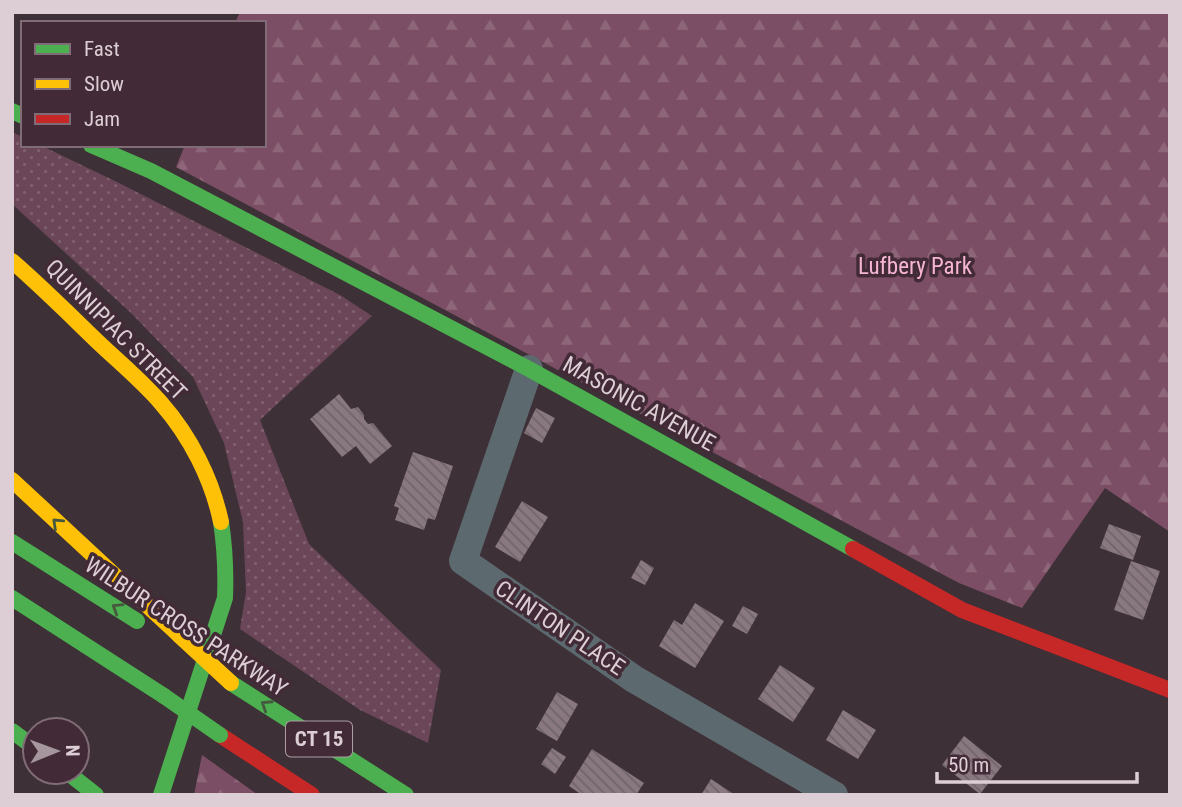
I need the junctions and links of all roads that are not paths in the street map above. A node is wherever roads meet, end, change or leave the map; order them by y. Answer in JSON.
{"nodes":[{"id":1,"x":95,"y":147,"type":"edge"},
{"id":2,"x":12,"y":261,"type":"edge"},
{"id":3,"x":529,"y":369,"type":"junction"},
{"id":4,"x":12,"y":480,"type":"edge"},
{"id":5,"x":12,"y":542,"type":"edge"},
{"id":6,"x":12,"y":598,"type":"edge"},
{"id":7,"x":177,"y":640,"type":"junction"},
{"id":8,"x":1170,"y":690,"type":"edge"},
{"id":9,"x":161,"y":795,"type":"edge"},
{"id":10,"x":312,"y":795,"type":"edge"},
{"id":11,"x":406,"y":795,"type":"edge"},
{"id":12,"x":834,"y":795,"type":"edge"}],
"edges":[{"from":1,"to":3,"type":"main road","name":"MASONIC AVENUE"},
{"from":2,"to":9,"type":"main road","name":"QUINNIPIAC STREET"},
{"from":3,"to":8,"type":"main road","name":"MASONIC AVENUE"},
{"from":3,"to":12,"type":"street","name":"CLINTON PLACE"},
{"from":7,"to":4,"type":"main road","one_way":true},
{"from":7,"to":5,"type":"main road","name":"WILBUR CROSS PARKWAY","number":"CT 15","one_way":true},
{"from":6,"to":10,"type":"main road","number":"CT 15","bridge":true},
{"from":11,"to":7,"type":"main road","name":"WILBUR CROSS PARKWAY","number":"CT 15","one_way":true,"bridge":true}]}
